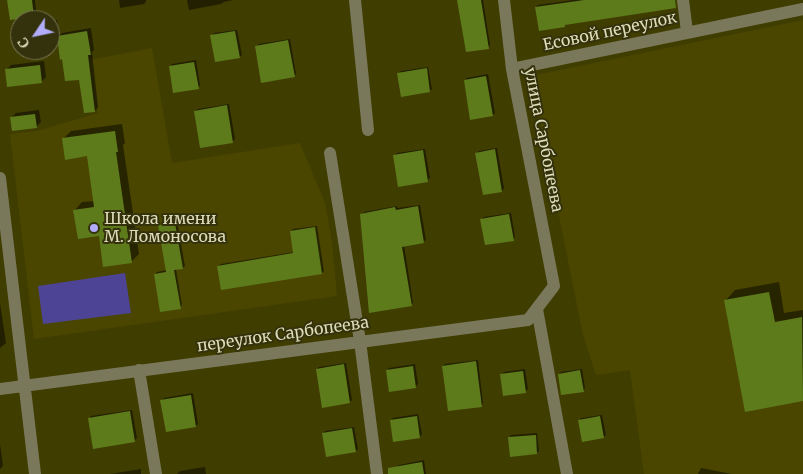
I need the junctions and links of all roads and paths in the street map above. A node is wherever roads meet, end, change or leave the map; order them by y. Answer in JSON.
{"nodes":[{"id":1,"x":355,"y":0,"type":"edge"},
{"id":2,"x":504,"y":0,"type":"edge"},
{"id":3,"x":683,"y":0,"type":"edge"},
{"id":4,"x":803,"y":9,"type":"edge"},
{"id":5,"x":687,"y":32,"type":"junction"},
{"id":6,"x":512,"y":69,"type":"junction"},
{"id":7,"x":368,"y":130,"type":"dead end"},
{"id":8,"x":330,"y":152,"type":"dead end"},
{"id":9,"x":0,"y":178,"type":"edge"},
{"id":10,"x":554,"y":286,"type":"joint"},
{"id":11,"x":536,"y":309,"type":"junction"},
{"id":12,"x":360,"y":341,"type":"junction"},
{"id":13,"x":139,"y":370,"type":"junction"},
{"id":14,"x":25,"y":386,"type":"junction"},
{"id":15,"x":0,"y":389,"type":"edge"},
{"id":16,"x":35,"y":474,"type":"edge"},
{"id":17,"x":156,"y":474,"type":"edge"},
{"id":18,"x":377,"y":474,"type":"edge"},
{"id":19,"x":567,"y":474,"type":"edge"}],
"edges":[{"from":1,"to":7,"type":"street"},
{"from":2,"to":6,"type":"street","name":"улица Сарбопеева"},
{"from":3,"to":5,"type":"street"},
{"from":4,"to":5,"type":"street","name":"Есовой переулок"},
{"from":5,"to":6,"type":"street","name":"Есовой переулок"},
{"from":6,"to":10,"type":"street","name":"улица Сарбопеева"},
{"from":8,"to":12,"type":"street"},
{"from":9,"to":14,"type":"street"},
{"from":10,"to":11,"type":"street","name":"переулок Сарбопеева"},
{"from":11,"to":12,"type":"street","name":"переулок Сарбопеева"},
{"from":11,"to":19,"type":"street"},
{"from":12,"to":13,"type":"street","name":"переулок Сарбопеева"},
{"from":12,"to":18,"type":"street"},
{"from":13,"to":14,"type":"street","name":"переулок Сарбопеева"},
{"from":13,"to":17,"type":"street"},
{"from":14,"to":15,"type":"street","name":"переулок Сарбопеева"},
{"from":14,"to":16,"type":"street"}]}
